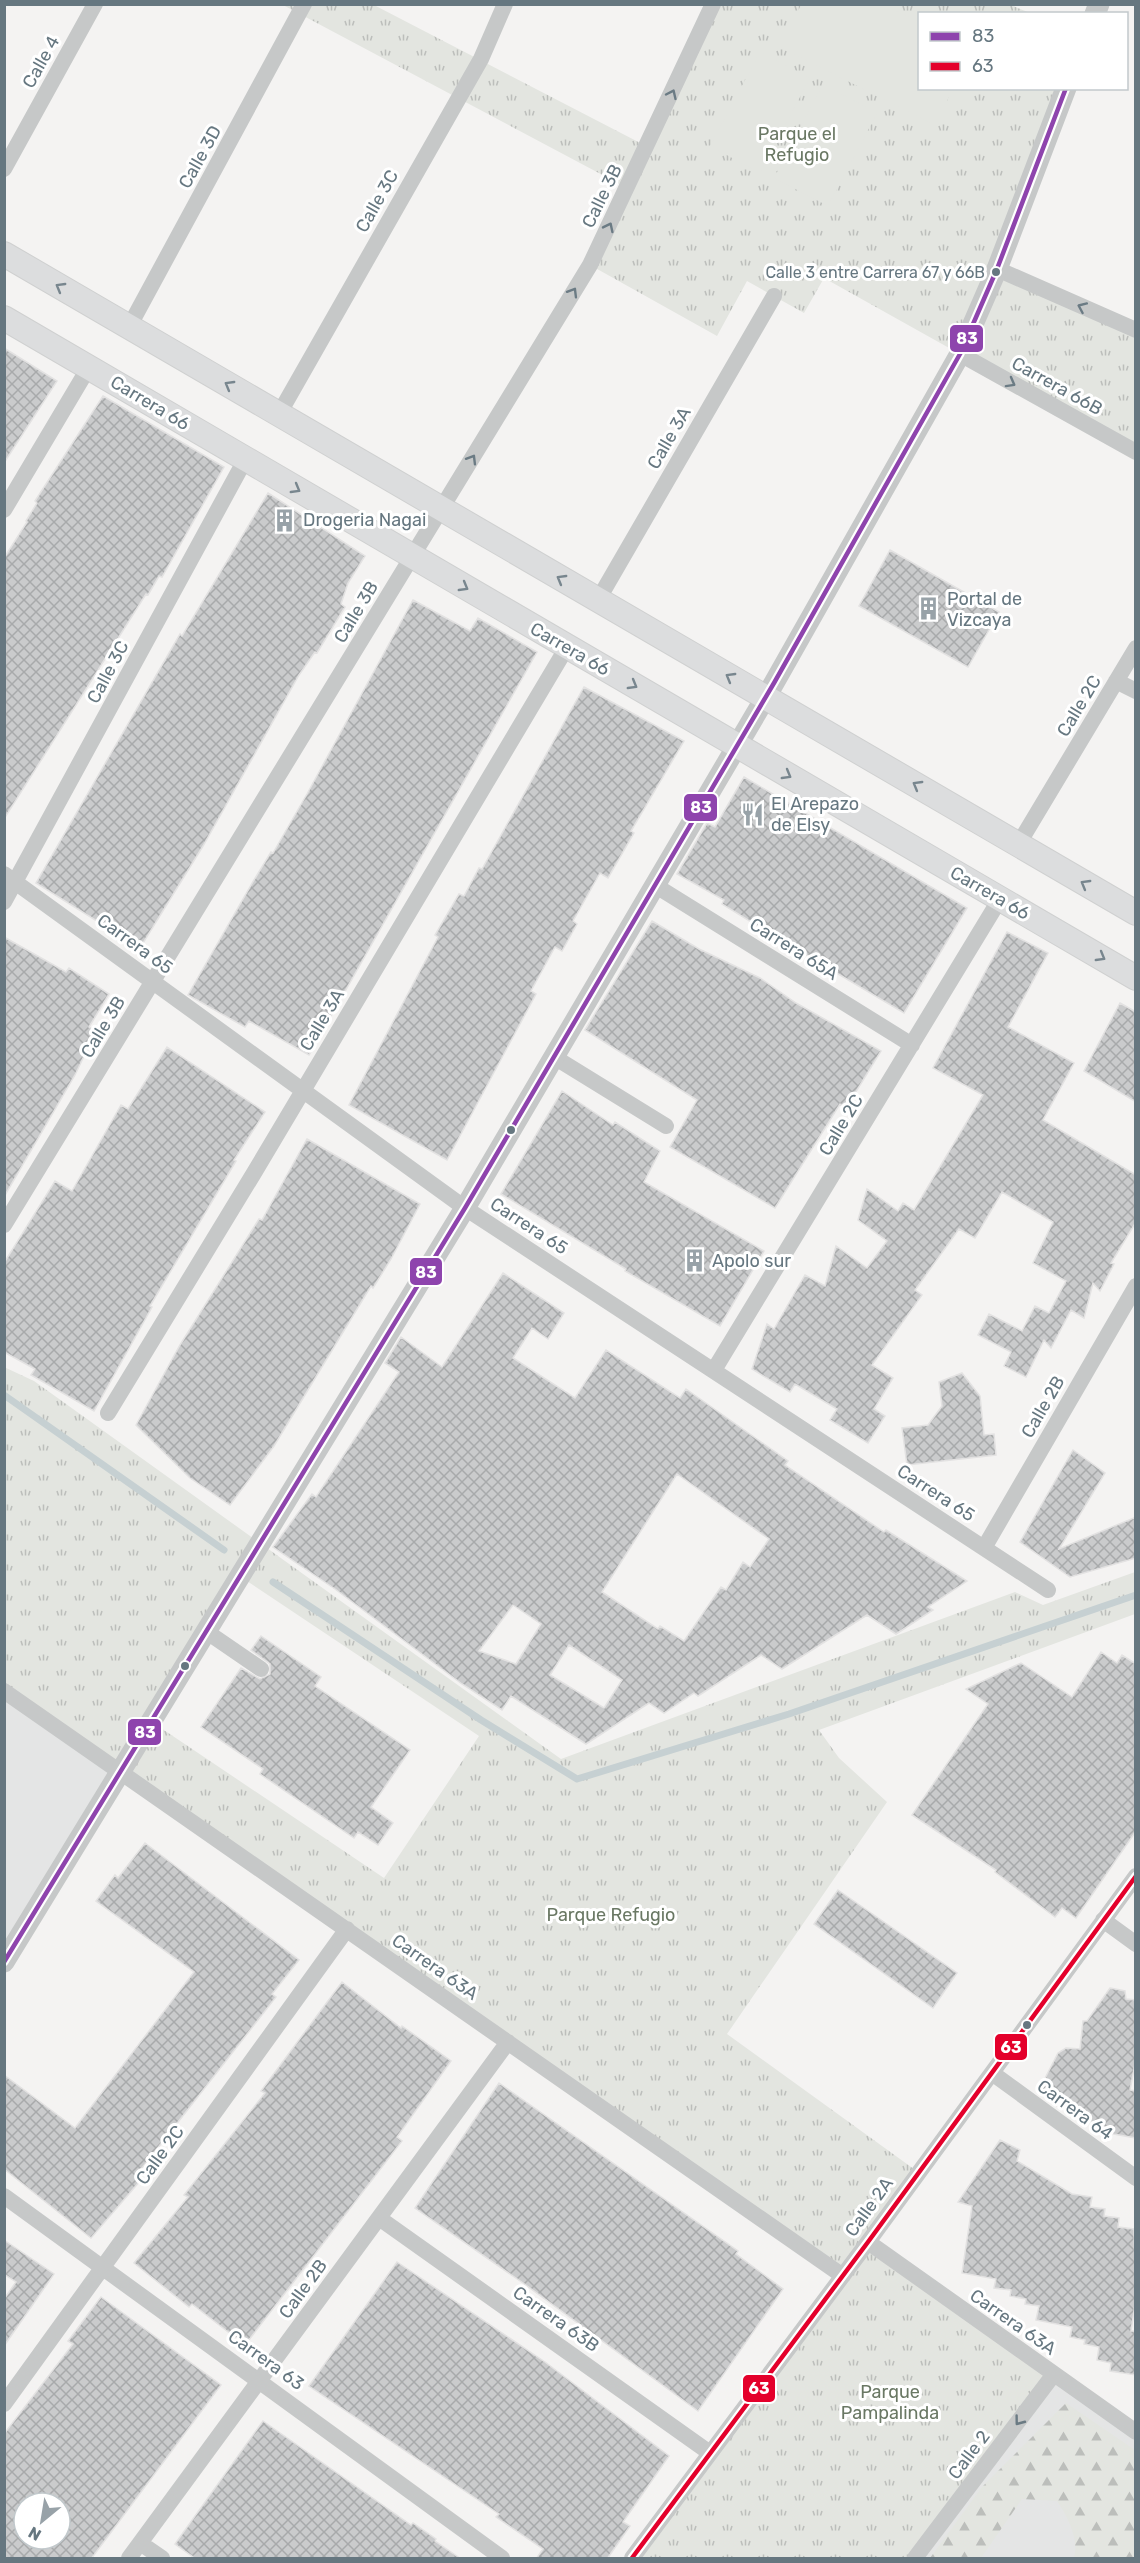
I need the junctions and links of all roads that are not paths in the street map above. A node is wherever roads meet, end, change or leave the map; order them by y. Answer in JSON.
{"nodes":[{"id":1,"x":95,"y":4,"type":"edge"},
{"id":2,"x":304,"y":4,"type":"edge"},
{"id":3,"x":505,"y":4,"type":"edge"},
{"id":4,"x":713,"y":4,"type":"edge"},
{"id":5,"x":1065,"y":90,"type":"edge"},
{"id":6,"x":4,"y":169,"type":"edge"},
{"id":7,"x":4,"y":254,"type":"edge"},
{"id":8,"x":997,"y":269,"type":"junction"},
{"id":9,"x":774,"y":296,"type":"dead end"},
{"id":10,"x":4,"y":318,"type":"edge"},
{"id":11,"x":129,"y":327,"type":"junction"},
{"id":12,"x":1136,"y":330,"type":"edge"},
{"id":13,"x":960,"y":354,"type":"junction"},
{"id":14,"x":89,"y":367,"type":"junction"},
{"id":15,"x":279,"y":414,"type":"junction"},
{"id":16,"x":1136,"y":453,"type":"edge"},
{"id":17,"x":245,"y":460,"type":"junction"},
{"id":18,"x":441,"y":509,"type":"junction"},
{"id":19,"x":4,"y":510,"type":"edge"},
{"id":20,"x":412,"y":557,"type":"junction"},
{"id":21,"x":598,"y":600,"type":"junction"},
{"id":22,"x":567,"y":647,"type":"junction"},
{"id":23,"x":1136,"y":648,"type":"edge"},
{"id":24,"x":1116,"y":681,"type":"junction"},
{"id":25,"x":1136,"y":691,"type":"edge"},
{"id":26,"x":766,"y":698,"type":"junction"},
{"id":27,"x":736,"y":746,"type":"junction"},
{"id":28,"x":1018,"y":845,"type":"junction"},
{"id":29,"x":10,"y":878,"type":"edge"},
{"id":30,"x":656,"y":886,"type":"junction"},
{"id":31,"x":1000,"y":899,"type":"junction"},
{"id":32,"x":4,"y":902,"type":"edge"},
{"id":33,"x":1136,"y":913,"type":"edge"},
{"id":34,"x":1136,"y":978,"type":"edge"},
{"id":35,"x":153,"y":982,"type":"junction"},
{"id":36,"x":912,"y":1045,"type":"junction"},
{"id":37,"x":554,"y":1057,"type":"junction"},
{"id":38,"x":303,"y":1090,"type":"junction"},
{"id":39,"x":666,"y":1126,"type":"dead end"},
{"id":40,"x":465,"y":1208,"type":"junction"},
{"id":41,"x":4,"y":1225,"type":"edge"},
{"id":42,"x":1136,"y":1286,"type":"edge"},
{"id":43,"x":714,"y":1370,"type":"junction"},
{"id":44,"x":108,"y":1413,"type":"dead end"},
{"id":45,"x":984,"y":1548,"type":"junction"},
{"id":46,"x":1048,"y":1590,"type":"dead end"},
{"id":47,"x":207,"y":1632,"type":"junction"},
{"id":48,"x":261,"y":1669,"type":"dead end"},
{"id":49,"x":4,"y":1691,"type":"edge"},
{"id":50,"x":122,"y":1772,"type":"junction"},
{"id":51,"x":1136,"y":1876,"type":"edge"},
{"id":52,"x":1103,"y":1920,"type":"junction"},
{"id":53,"x":347,"y":1929,"type":"junction"},
{"id":54,"x":1136,"y":1944,"type":"edge"},
{"id":55,"x":4,"y":1962,"type":"edge"},
{"id":56,"x":508,"y":2042,"type":"junction"},
{"id":57,"x":992,"y":2073,"type":"junction"},
{"id":58,"x":1136,"y":2178,"type":"edge"},
{"id":59,"x":4,"y":2196,"type":"edge"},
{"id":60,"x":379,"y":2218,"type":"junction"},
{"id":61,"x":868,"y":2242,"type":"junction"},
{"id":62,"x":103,"y":2267,"type":"junction"},
{"id":63,"x":843,"y":2276,"type":"junction"},
{"id":64,"x":1054,"y":2374,"type":"junction"},
{"id":65,"x":260,"y":2380,"type":"junction"},
{"id":66,"x":4,"y":2404,"type":"edge"},
{"id":67,"x":1136,"y":2433,"type":"edge"},
{"id":68,"x":710,"y":2453,"type":"junction"},
{"id":69,"x":140,"y":2543,"type":"junction"},
{"id":70,"x":129,"y":2559,"type":"edge"},
{"id":71,"x":162,"y":2559,"type":"edge"},
{"id":72,"x":502,"y":2559,"type":"edge"},
{"id":73,"x":632,"y":2559,"type":"edge"},
{"id":74,"x":915,"y":2559,"type":"edge"}],
"edges":[{"from":1,"to":6,"type":"street","name":"Calle 4"},
{"from":2,"to":11,"type":"street","name":"Calle 3D"},
{"from":3,"to":15,"type":"street","name":"Calle 3C"},
{"from":18,"to":4,"type":"street","name":"Calle 3B","one_way":true},
{"from":5,"to":8,"type":"street"},
{"from":11,"to":7,"type":"main road","one_way":true},
{"from":12,"to":8,"type":"street","one_way":true},
{"from":8,"to":13,"type":"street"},
{"from":9,"to":21,"type":"street","name":"Calle 3A"},
{"from":10,"to":14,"type":"main road","name":"Carrera 66"},
{"from":15,"to":11,"type":"main road","one_way":true},
{"from":13,"to":16,"type":"street","name":"Carrera 66B","one_way":true},
{"from":13,"to":26,"type":"street"},
{"from":14,"to":17,"type":"main road","name":"Carrera 66"},
{"from":14,"to":19,"type":"street"},
{"from":15,"to":18,"type":"main road"},
{"from":17,"to":20,"type":"main road","name":"Carrera 66","one_way":true},
{"from":17,"to":29,"type":"street","name":"Calle 3C"},
{"from":18,"to":20,"type":"street","name":"Calle 3B"},
{"from":21,"to":18,"type":"main road","one_way":true},
{"from":20,"to":22,"type":"main road","name":"Carrera 66","one_way":true},
{"from":20,"to":35,"type":"street","name":"Calle 3B"},
{"from":26,"to":21,"type":"main road","one_way":true},
{"from":22,"to":27,"type":"main road","name":"Carrera 66","one_way":true},
{"from":22,"to":38,"type":"street","name":"Calle 3A"},
{"from":23,"to":24,"type":"street","name":"Calle 2C"},
{"from":24,"to":25,"type":"street"},
{"from":24,"to":28,"type":"street","name":"Calle 2C"},
{"from":26,"to":27,"type":"street"},
{"from":28,"to":26,"type":"main road","one_way":true},
{"from":27,"to":30,"type":"street"},
{"from":27,"to":31,"type":"main road","name":"Carrera 66","one_way":true},
{"from":33,"to":28,"type":"main road","one_way":true},
{"from":29,"to":32,"type":"street","name":"Calle 3C"},
{"from":29,"to":35,"type":"street","name":"Carrera 65"},
{"from":30,"to":36,"type":"street","name":"Carrera 65A"},
{"from":30,"to":37,"type":"street"},
{"from":31,"to":34,"type":"main road","name":"Carrera 66","one_way":true},
{"from":31,"to":36,"type":"street","name":"Calle 2C"},
{"from":35,"to":38,"type":"street","name":"Carrera 65"},
{"from":35,"to":41,"type":"street","name":"Calle 3B"},
{"from":36,"to":43,"type":"street","name":"Calle 2C"},
{"from":37,"to":39,"type":"street"},
{"from":37,"to":40,"type":"street"},
{"from":38,"to":40,"type":"street","name":"Carrera 65"},
{"from":38,"to":44,"type":"street","name":"Calle 3A"},
{"from":40,"to":43,"type":"street","name":"Carrera 65"},
{"from":40,"to":47,"type":"street"},
{"from":42,"to":45,"type":"street","name":"Calle 2B"},
{"from":43,"to":45,"type":"street","name":"Carrera 65"},
{"from":45,"to":46,"type":"street","name":"Carrera 65"},
{"from":47,"to":48,"type":"street"},
{"from":47,"to":50,"type":"street"},
{"from":49,"to":50,"type":"street","name":"Carrera 63A"},
{"from":50,"to":53,"type":"street","name":"Carrera 63A"},
{"from":50,"to":55,"type":"street"},
{"from":51,"to":52,"type":"street","name":"Calle 2A"},
{"from":52,"to":54,"type":"street"},
{"from":52,"to":57,"type":"street","name":"Calle 2A"},
{"from":53,"to":56,"type":"street","name":"Carrera 63A"},
{"from":53,"to":62,"type":"street","name":"Calle 2C"},
{"from":56,"to":60,"type":"street","name":"Calle 2B"},
{"from":56,"to":63,"type":"street","name":"Carrera 63A"},
{"from":57,"to":58,"type":"street","name":"Carrera 64"},
{"from":57,"to":61,"type":"street","name":"Calle 2A"},
{"from":59,"to":62,"type":"street","name":"Carrera 63"},
{"from":60,"to":65,"type":"street","name":"Calle 2B"},
{"from":60,"to":68,"type":"street","name":"Carrera 63B"},
{"from":61,"to":63,"type":"street","name":"Calle 2A"},
{"from":61,"to":64,"type":"street","name":"Carrera 63A"},
{"from":62,"to":65,"type":"street","name":"Carrera 63"},
{"from":62,"to":66,"type":"street","name":"Calle 2C"},
{"from":63,"to":68,"type":"street","name":"Calle 2A"},
{"from":64,"to":67,"type":"street","name":"Carrera 63A"},
{"from":64,"to":74,"type":"street","name":"Calle 2","one_way":true},
{"from":65,"to":69,"type":"street","name":"Calle 2B"},
{"from":65,"to":72,"type":"street","name":"Carrera 63"},
{"from":68,"to":73,"type":"street","name":"Calle 2A"},
{"from":69,"to":70,"type":"street","name":"Calle 2B"},
{"from":69,"to":71,"type":"street"}]}
